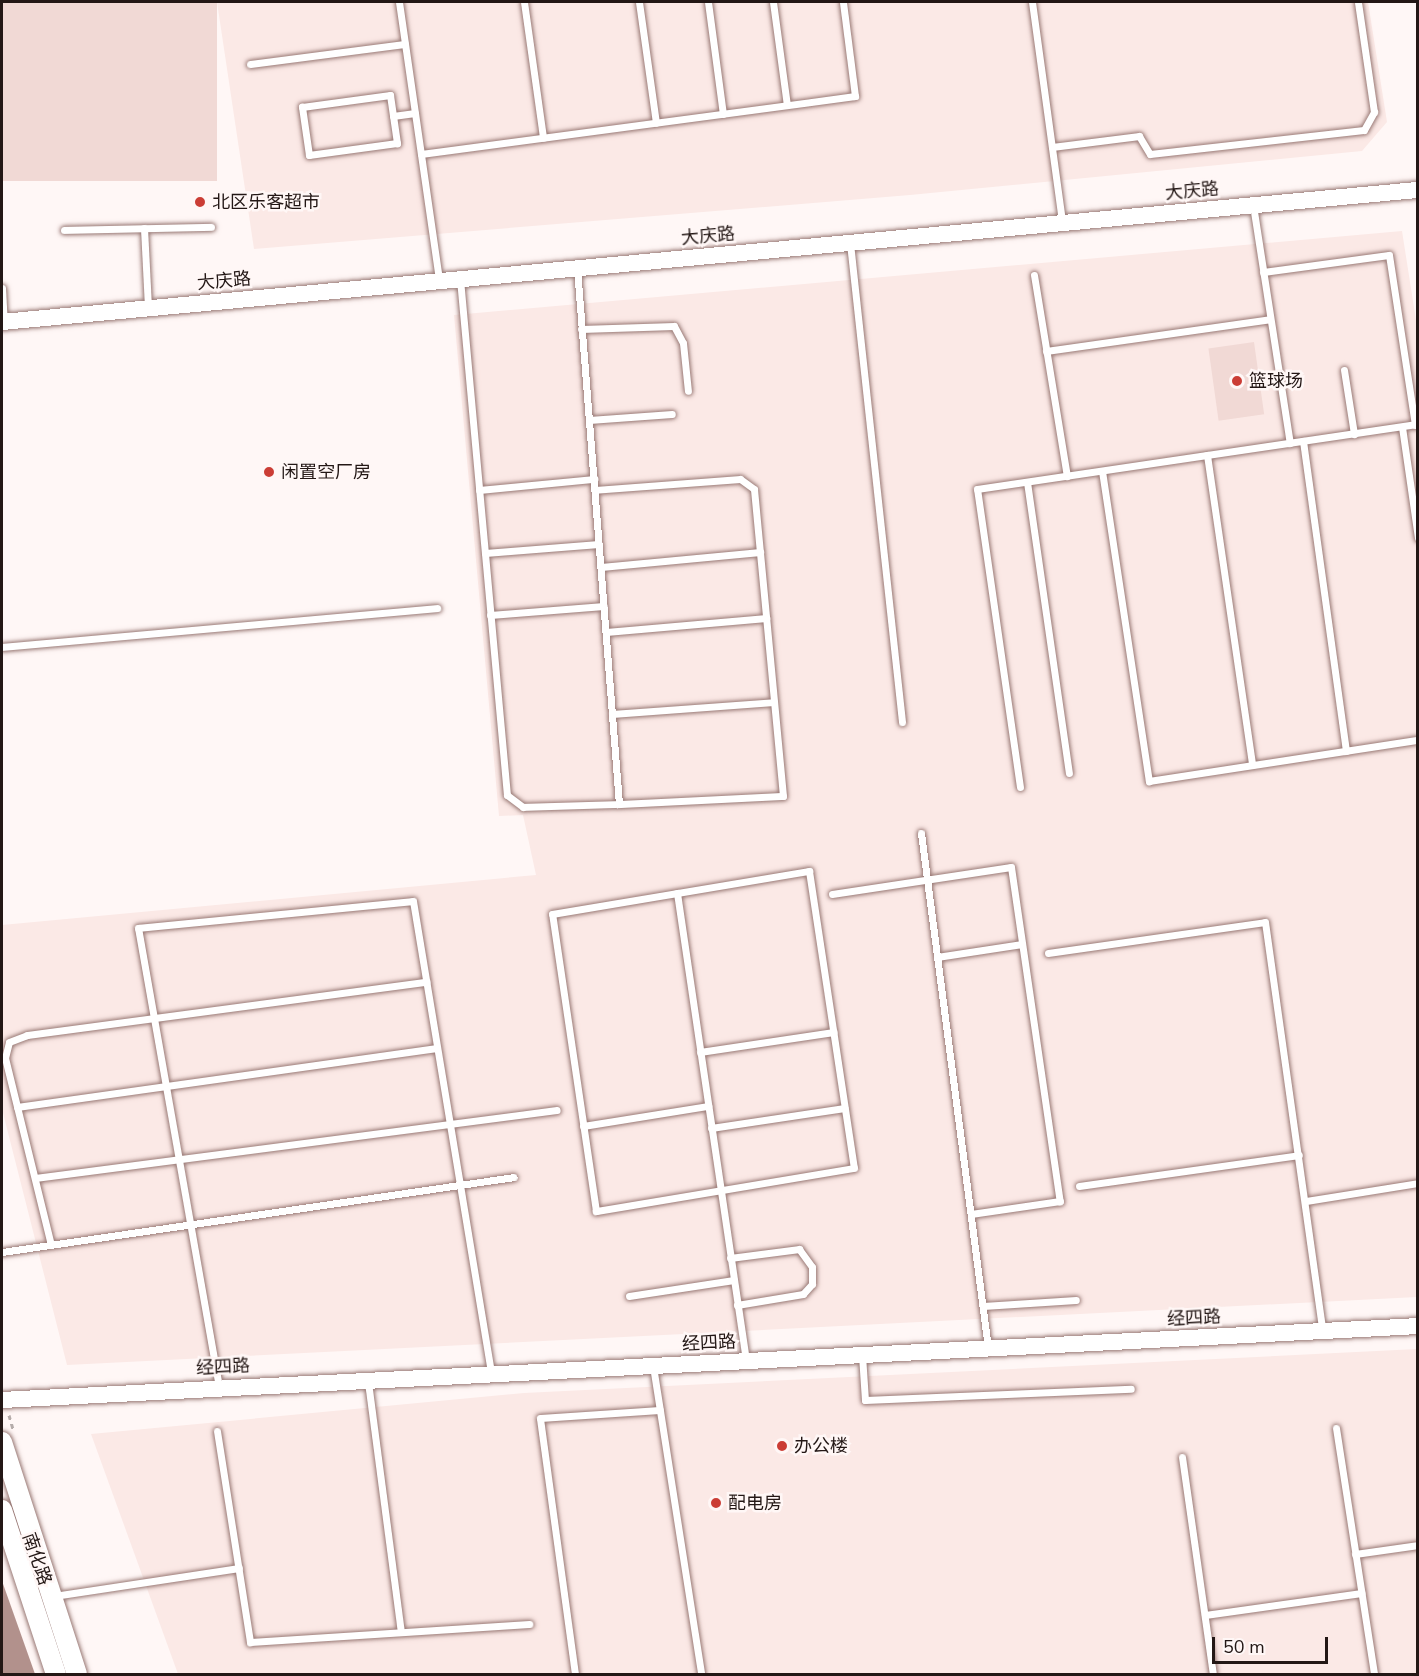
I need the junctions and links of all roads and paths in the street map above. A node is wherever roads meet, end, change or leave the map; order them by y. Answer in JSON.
{"nodes":[{"id":1,"x":399,"y":2,"type":"edge"},
{"id":2,"x":524,"y":2,"type":"edge"},
{"id":3,"x":639,"y":2,"type":"edge"},
{"id":4,"x":708,"y":2,"type":"edge"},
{"id":5,"x":773,"y":2,"type":"edge"},
{"id":6,"x":843,"y":2,"type":"edge"},
{"id":7,"x":1032,"y":2,"type":"edge"},
{"id":8,"x":1358,"y":2,"type":"edge"},
{"id":9,"x":405,"y":44,"type":"junction"},
{"id":10,"x":250,"y":64,"type":"dead end"},
{"id":11,"x":787,"y":105,"type":"junction"},
{"id":12,"x":415,"y":113,"type":"junction"},
{"id":13,"x":723,"y":114,"type":"junction"},
{"id":14,"x":393,"y":116,"type":"junction"},
{"id":15,"x":656,"y":123,"type":"junction"},
{"id":16,"x":543,"y":138,"type":"junction"},
{"id":17,"x":1052,"y":147,"type":"junction"},
{"id":18,"x":421,"y":154,"type":"junction"},
{"id":19,"x":1418,"y":190,"type":"edge"},
{"id":20,"x":1252,"y":205,"type":"junction"},
{"id":21,"x":1062,"y":223,"type":"junction"},
{"id":22,"x":211,"y":227,"type":"dead end"},
{"id":23,"x":144,"y":228,"type":"junction"},
{"id":24,"x":64,"y":230,"type":"dead end"},
{"id":25,"x":850,"y":243,"type":"junction"},
{"id":26,"x":576,"y":268,"type":"junction"},
{"id":27,"x":1263,"y":272,"type":"junction"},
{"id":28,"x":1034,"y":276,"type":"dead end"},
{"id":29,"x":460,"y":279,"type":"junction"},
{"id":30,"x":439,"y":281,"type":"junction"},
{"id":31,"x":2,"y":288,"type":"edge"},
{"id":32,"x":148,"y":308,"type":"junction"},
{"id":33,"x":1270,"y":319,"type":"junction"},
{"id":34,"x":3,"y":322,"type":"edge"},
{"id":35,"x":581,"y":329,"type":"junction"},
{"id":36,"x":1046,"y":351,"type":"junction"},
{"id":37,"x":1344,"y":370,"type":"dead end"},
{"id":38,"x":688,"y":391,"type":"dead end"},
{"id":39,"x":672,"y":414,"type":"dead end"},
{"id":40,"x":589,"y":420,"type":"junction"},
{"id":41,"x":1416,"y":425,"type":"edge"},
{"id":42,"x":1402,"y":427,"type":"junction"},
{"id":43,"x":1354,"y":434,"type":"junction"},
{"id":44,"x":1303,"y":441,"type":"junction"},
{"id":45,"x":1290,"y":443,"type":"junction"},
{"id":46,"x":1207,"y":455,"type":"junction"},
{"id":47,"x":1102,"y":471,"type":"junction"},
{"id":48,"x":1067,"y":476,"type":"junction"},
{"id":49,"x":594,"y":479,"type":"junction"},
{"id":50,"x":1027,"y":482,"type":"junction"},
{"id":51,"x":479,"y":490,"type":"junction"},
{"id":52,"x":595,"y":490,"type":"junction"},
{"id":53,"x":1418,"y":538,"type":"edge"},
{"id":54,"x":599,"y":544,"type":"junction"},
{"id":55,"x":760,"y":552,"type":"junction"},
{"id":56,"x":485,"y":553,"type":"junction"},
{"id":57,"x":601,"y":567,"type":"junction"},
{"id":58,"x":604,"y":606,"type":"junction"},
{"id":59,"x":437,"y":608,"type":"dead end"},
{"id":60,"x":490,"y":615,"type":"junction"},
{"id":61,"x":766,"y":618,"type":"junction"},
{"id":62,"x":606,"y":632,"type":"junction"},
{"id":63,"x":2,"y":647,"type":"edge"},
{"id":64,"x":774,"y":702,"type":"junction"},
{"id":65,"x":612,"y":714,"type":"junction"},
{"id":66,"x":902,"y":722,"type":"dead end"},
{"id":67,"x":1418,"y":740,"type":"edge"},
{"id":68,"x":1346,"y":751,"type":"junction"},
{"id":69,"x":1252,"y":765,"type":"junction"},
{"id":70,"x":1069,"y":773,"type":"dead end"},
{"id":71,"x":1020,"y":787,"type":"dead end"},
{"id":72,"x":620,"y":804,"type":"junction"},
{"id":73,"x":921,"y":833,"type":"dead end"},
{"id":74,"x":927,"y":880,"type":"junction"},
{"id":75,"x":677,"y":893,"type":"junction"},
{"id":76,"x":832,"y":894,"type":"dead end"},
{"id":77,"x":1022,"y":944,"type":"junction"},
{"id":78,"x":1048,"y":953,"type":"dead end"},
{"id":79,"x":937,"y":957,"type":"junction"},
{"id":80,"x":426,"y":982,"type":"junction"},
{"id":81,"x":155,"y":1018,"type":"junction"},
{"id":82,"x":834,"y":1032,"type":"junction"},
{"id":83,"x":437,"y":1048,"type":"junction"},
{"id":84,"x":700,"y":1052,"type":"junction"},
{"id":85,"x":167,"y":1086,"type":"junction"},
{"id":86,"x":17,"y":1107,"type":"junction"},
{"id":87,"x":708,"y":1107,"type":"junction"},
{"id":88,"x":845,"y":1108,"type":"junction"},
{"id":89,"x":556,"y":1110,"type":"dead end"},
{"id":90,"x":450,"y":1124,"type":"junction"},
{"id":91,"x":583,"y":1126,"type":"junction"},
{"id":92,"x":711,"y":1128,"type":"junction"},
{"id":93,"x":1299,"y":1155,"type":"junction"},
{"id":94,"x":181,"y":1159,"type":"junction"},
{"id":95,"x":514,"y":1177,"type":"dead end"},
{"id":96,"x":35,"y":1178,"type":"junction"},
{"id":97,"x":1418,"y":1183,"type":"edge"},
{"id":98,"x":460,"y":1185,"type":"junction"},
{"id":99,"x":1079,"y":1186,"type":"dead end"},
{"id":100,"x":720,"y":1190,"type":"junction"},
{"id":101,"x":1306,"y":1201,"type":"junction"},
{"id":102,"x":971,"y":1214,"type":"junction"},
{"id":103,"x":193,"y":1224,"type":"junction"},
{"id":104,"x":51,"y":1245,"type":"junction"},
{"id":105,"x":2,"y":1252,"type":"edge"},
{"id":106,"x":730,"y":1258,"type":"junction"},
{"id":107,"x":734,"y":1280,"type":"junction"},
{"id":108,"x":629,"y":1296,"type":"dead end"},
{"id":109,"x":1076,"y":1300,"type":"dead end"},
{"id":110,"x":737,"y":1305,"type":"junction"},
{"id":111,"x":983,"y":1306,"type":"junction"},
{"id":112,"x":1418,"y":1326,"type":"edge"},
{"id":113,"x":1322,"y":1330,"type":"junction"},
{"id":114,"x":988,"y":1348,"type":"junction"},
{"id":115,"x":862,"y":1355,"type":"junction"},
{"id":116,"x":746,"y":1361,"type":"junction"},
{"id":117,"x":653,"y":1365,"type":"junction"},
{"id":118,"x":491,"y":1373,"type":"junction"},
{"id":119,"x":367,"y":1380,"type":"junction"},
{"id":120,"x":219,"y":1387,"type":"junction"},
{"id":121,"x":1131,"y":1389,"type":"dead end"},
{"id":122,"x":2,"y":1400,"type":"edge"},
{"id":123,"x":660,"y":1410,"type":"junction"},
{"id":124,"x":1336,"y":1428,"type":"dead end"},
{"id":125,"x":217,"y":1431,"type":"dead end"},
{"id":126,"x":2,"y":1442,"type":"edge"},
{"id":127,"x":1182,"y":1457,"type":"dead end"},
{"id":128,"x":2,"y":1510,"type":"edge"},
{"id":129,"x":1418,"y":1545,"type":"edge"},
{"id":130,"x":1355,"y":1554,"type":"junction"},
{"id":131,"x":239,"y":1568,"type":"junction"},
{"id":132,"x":1361,"y":1593,"type":"junction"},
{"id":133,"x":50,"y":1597,"type":"junction"},
{"id":134,"x":1205,"y":1615,"type":"junction"},
{"id":135,"x":529,"y":1624,"type":"dead end"},
{"id":136,"x":401,"y":1632,"type":"junction"},
{"id":137,"x":56,"y":1674,"type":"edge"},
{"id":138,"x":77,"y":1674,"type":"edge"},
{"id":139,"x":575,"y":1674,"type":"edge"},
{"id":140,"x":700,"y":1674,"type":"edge"},
{"id":141,"x":1213,"y":1674,"type":"edge"},
{"id":142,"x":1374,"y":1674,"type":"edge"}],
"edges":[{"from":1,"to":9,"type":"lane"},
{"from":2,"to":16,"type":"lane"},
{"from":3,"to":15,"type":"lane"},
{"from":4,"to":13,"type":"lane"},
{"from":5,"to":11,"type":"lane"},
{"from":6,"to":11,"type":"lane"},
{"from":7,"to":17,"type":"lane"},
{"from":8,"to":17,"type":"lane"},
{"from":9,"to":10,"type":"lane"},
{"from":9,"to":12,"type":"lane"},
{"from":11,"to":13,"type":"lane"},
{"from":12,"to":14,"type":"lane"},
{"from":12,"to":18,"type":"lane"},
{"from":13,"to":15,"type":"lane"},
{"from":14,"to":14,"type":"lane"},
{"from":15,"to":16,"type":"lane"},
{"from":16,"to":18,"type":"lane"},
{"from":17,"to":21,"type":"lane"},
{"from":18,"to":30,"type":"lane"},
{"from":19,"to":20,"type":"street","name":"大庆路"},
{"from":20,"to":21,"type":"street","name":"大庆路"},
{"from":20,"to":27,"type":"lane"},
{"from":21,"to":25,"type":"street","name":"大庆路"},
{"from":22,"to":23,"type":"lane"},
{"from":23,"to":24,"type":"lane"},
{"from":23,"to":32,"type":"lane"},
{"from":25,"to":26,"type":"street","name":"大庆路"},
{"from":25,"to":66,"type":"lane"},
{"from":26,"to":29,"type":"street","name":"大庆路"},
{"from":26,"to":35,"type":"lane"},
{"from":27,"to":33,"type":"lane"},
{"from":27,"to":41,"type":"lane"},
{"from":28,"to":36,"type":"lane"},
{"from":29,"to":30,"type":"street","name":"大庆路"},
{"from":29,"to":51,"type":"lane"},
{"from":30,"to":32,"type":"street","name":"大庆路"},
{"from":31,"to":34,"type":"lane"},
{"from":32,"to":34,"type":"street","name":"大庆路"},
{"from":33,"to":36,"type":"lane"},
{"from":33,"to":45,"type":"lane"},
{"from":35,"to":38,"type":"lane"},
{"from":35,"to":40,"type":"lane"},
{"from":36,"to":48,"type":"lane"},
{"from":37,"to":43,"type":"lane"},
{"from":39,"to":40,"type":"lane"},
{"from":40,"to":49,"type":"lane"},
{"from":41,"to":42,"type":"lane"},
{"from":42,"to":43,"type":"lane"},
{"from":42,"to":53,"type":"lane"},
{"from":43,"to":44,"type":"lane"},
{"from":44,"to":45,"type":"lane"},
{"from":44,"to":68,"type":"lane"},
{"from":45,"to":46,"type":"lane"},
{"from":46,"to":47,"type":"lane"},
{"from":46,"to":69,"type":"lane"},
{"from":47,"to":48,"type":"lane"},
{"from":47,"to":69,"type":"lane"},
{"from":48,"to":50,"type":"lane"},
{"from":49,"to":51,"type":"lane"},
{"from":49,"to":52,"type":"lane"},
{"from":50,"to":70,"type":"lane"},
{"from":50,"to":71,"type":"lane"},
{"from":51,"to":56,"type":"lane"},
{"from":52,"to":54,"type":"lane"},
{"from":52,"to":55,"type":"lane"},
{"from":54,"to":56,"type":"lane"},
{"from":54,"to":57,"type":"lane"},
{"from":55,"to":57,"type":"lane"},
{"from":55,"to":61,"type":"lane"},
{"from":56,"to":60,"type":"lane"},
{"from":57,"to":58,"type":"lane"},
{"from":58,"to":60,"type":"lane"},
{"from":58,"to":62,"type":"lane"},
{"from":59,"to":63,"type":"lane"},
{"from":60,"to":72,"type":"lane"},
{"from":61,"to":62,"type":"lane"},
{"from":61,"to":64,"type":"lane"},
{"from":62,"to":65,"type":"lane"},
{"from":64,"to":65,"type":"lane"},
{"from":64,"to":72,"type":"lane"},
{"from":65,"to":72,"type":"lane"},
{"from":67,"to":68,"type":"lane"},
{"from":68,"to":69,"type":"lane"},
{"from":73,"to":74,"type":"lane"},
{"from":74,"to":76,"type":"lane"},
{"from":74,"to":77,"type":"lane"},
{"from":74,"to":79,"type":"lane"},
{"from":75,"to":82,"type":"lane"},
{"from":75,"to":84,"type":"lane"},
{"from":75,"to":91,"type":"lane"},
{"from":77,"to":79,"type":"lane"},
{"from":77,"to":102,"type":"lane"},
{"from":78,"to":93,"type":"lane"},
{"from":79,"to":102,"type":"lane"},
{"from":80,"to":81,"type":"lane"},
{"from":80,"to":81,"type":"lane"},
{"from":80,"to":83,"type":"lane"},
{"from":81,"to":85,"type":"lane"},
{"from":81,"to":86,"type":"lane"},
{"from":82,"to":84,"type":"lane"},
{"from":82,"to":88,"type":"lane"},
{"from":83,"to":85,"type":"lane"},
{"from":83,"to":90,"type":"lane"},
{"from":84,"to":87,"type":"lane"},
{"from":85,"to":86,"type":"lane"},
{"from":85,"to":94,"type":"lane"},
{"from":86,"to":96,"type":"lane"},
{"from":87,"to":91,"type":"lane"},
{"from":87,"to":92,"type":"lane"},
{"from":88,"to":92,"type":"lane"},
{"from":88,"to":100,"type":"lane"},
{"from":89,"to":90,"type":"lane"},
{"from":90,"to":94,"type":"lane"},
{"from":90,"to":98,"type":"lane"},
{"from":91,"to":100,"type":"lane"},
{"from":92,"to":100,"type":"lane"},
{"from":93,"to":99,"type":"lane"},
{"from":93,"to":101,"type":"lane"},
{"from":94,"to":96,"type":"lane"},
{"from":94,"to":103,"type":"lane"},
{"from":95,"to":98,"type":"lane"},
{"from":96,"to":104,"type":"lane"},
{"from":97,"to":101,"type":"lane"},
{"from":98,"to":103,"type":"lane"},
{"from":98,"to":118,"type":"lane"},
{"from":100,"to":106,"type":"lane"},
{"from":101,"to":113,"type":"lane"},
{"from":102,"to":111,"type":"lane"},
{"from":103,"to":104,"type":"lane"},
{"from":103,"to":120,"type":"lane"},
{"from":104,"to":105,"type":"lane"},
{"from":106,"to":107,"type":"lane"},
{"from":106,"to":110,"type":"lane"},
{"from":107,"to":108,"type":"lane"},
{"from":107,"to":110,"type":"lane"},
{"from":109,"to":111,"type":"lane"},
{"from":110,"to":116,"type":"lane"},
{"from":111,"to":114,"type":"lane"},
{"from":112,"to":113,"type":"street","name":"经四路"},
{"from":113,"to":114,"type":"street","name":"经四路"},
{"from":114,"to":115,"type":"street","name":"经四路"},
{"from":115,"to":116,"type":"street","name":"经四路"},
{"from":115,"to":121,"type":"lane"},
{"from":116,"to":117,"type":"street","name":"经四路"},
{"from":117,"to":118,"type":"street","name":"经四路"},
{"from":117,"to":123,"type":"lane"},
{"from":118,"to":119,"type":"street","name":"经四路"},
{"from":119,"to":120,"type":"street","name":"经四路"},
{"from":119,"to":136,"type":"lane"},
{"from":120,"to":122,"type":"street","name":"经四路"},
{"from":123,"to":139,"type":"lane"},
{"from":123,"to":140,"type":"lane"},
{"from":124,"to":130,"type":"lane"},
{"from":125,"to":131,"type":"lane"},
{"from":126,"to":133,"type":"main road","name":"南化路"},
{"from":127,"to":134,"type":"lane"},
{"from":128,"to":137,"type":"main road","name":"南化路"},
{"from":129,"to":130,"type":"lane"},
{"from":130,"to":132,"type":"lane"},
{"from":131,"to":133,"type":"lane"},
{"from":131,"to":136,"type":"lane"},
{"from":132,"to":134,"type":"lane"},
{"from":132,"to":142,"type":"lane"},
{"from":133,"to":138,"type":"main road","name":"南化路"},
{"from":134,"to":141,"type":"lane"},
{"from":135,"to":136,"type":"lane"}]}
